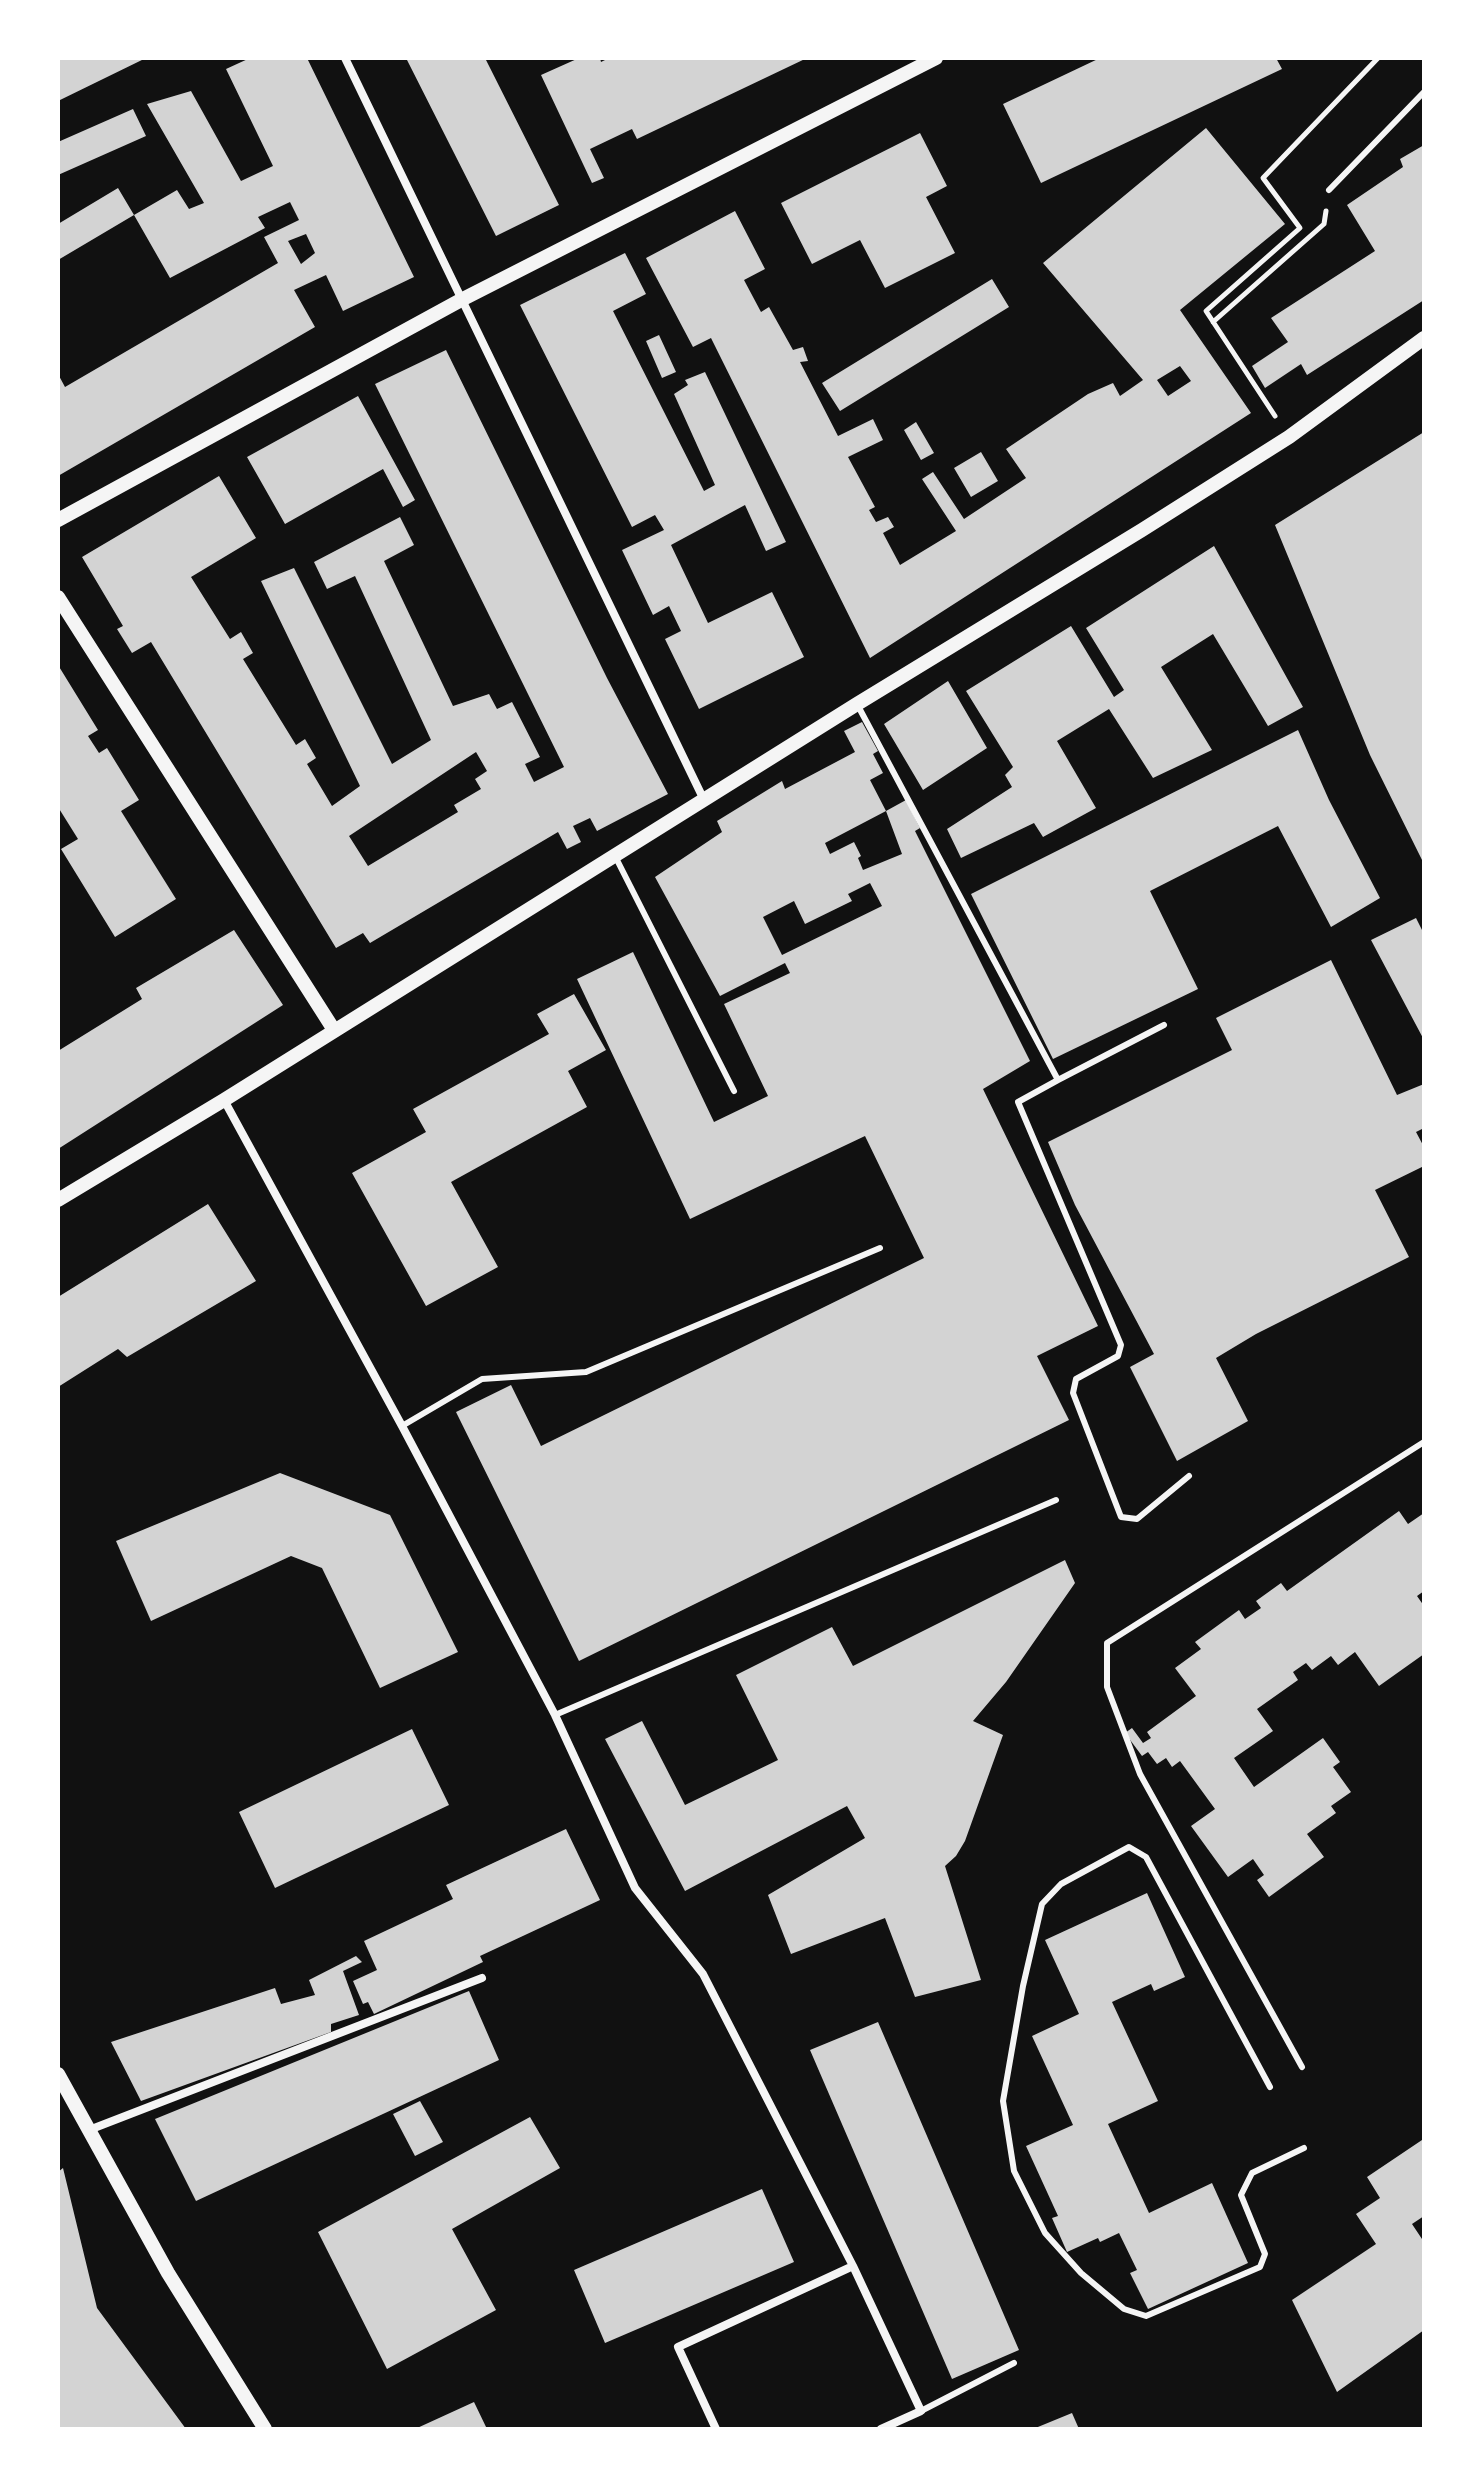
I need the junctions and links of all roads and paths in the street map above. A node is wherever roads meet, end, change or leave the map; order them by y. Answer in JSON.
{"nodes":[{"id":1,"x":345,"y":58,"type":"edge"},
{"id":2,"x":936,"y":58,"type":"edge"},
{"id":3,"x":1378,"y":58,"type":"edge"},
{"id":4,"x":1424,"y":92,"type":"edge"},
{"id":5,"x":1329,"y":190,"type":"joint"},
{"id":6,"x":461,"y":300,"type":"junction"},
{"id":7,"x":1213,"y":322,"type":"junction"},
{"id":8,"x":1424,"y":338,"type":"edge"},
{"id":9,"x":1289,"y":437,"type":"junction"},
{"id":10,"x":58,"y":520,"type":"edge"},
{"id":11,"x":58,"y":597,"type":"edge"},
{"id":12,"x":857,"y":704,"type":"junction"},
{"id":13,"x":704,"y":800,"type":"junction"},
{"id":14,"x":615,"y":856,"type":"junction"},
{"id":15,"x":1164,"y":1025,"type":"dead end"},
{"id":16,"x":334,"y":1030,"type":"junction"},
{"id":17,"x":1058,"y":1080,"type":"junction"},
{"id":18,"x":734,"y":1091,"type":"dead end"},
{"id":19,"x":224,"y":1100,"type":"junction"},
{"id":20,"x":58,"y":1200,"type":"edge"},
{"id":21,"x":880,"y":1248,"type":"dead end"},
{"id":22,"x":402,"y":1426,"type":"junction"},
{"id":23,"x":1424,"y":1442,"type":"edge"},
{"id":24,"x":1189,"y":1476,"type":"dead end"},
{"id":25,"x":1056,"y":1500,"type":"dead end"},
{"id":26,"x":555,"y":1715,"type":"junction"},
{"id":27,"x":482,"y":1978,"type":"dead end"},
{"id":28,"x":1302,"y":2067,"type":"dead end"},
{"id":29,"x":58,"y":2074,"type":"edge"},
{"id":30,"x":1270,"y":2087,"type":"dead end"},
{"id":31,"x":89,"y":2130,"type":"junction"},
{"id":32,"x":1304,"y":2148,"type":"dead end"},
{"id":33,"x":853,"y":2266,"type":"junction"},
{"id":34,"x":1014,"y":2363,"type":"dead end"},
{"id":35,"x":921,"y":2411,"type":"junction"},
{"id":36,"x":265,"y":2429,"type":"edge"},
{"id":37,"x":716,"y":2429,"type":"edge"},
{"id":38,"x":881,"y":2429,"type":"edge"}],
"edges":[{"from":1,"to":6,"type":"street"},
{"from":2,"to":6,"type":"street"},
{"from":3,"to":7,"type":"path"},
{"from":4,"to":5,"type":"lane"},
{"from":5,"to":7,"type":"path"},
{"from":6,"to":10,"type":"street"},
{"from":6,"to":13,"type":"street"},
{"from":7,"to":9,"type":"path"},
{"from":8,"to":9,"type":"street"},
{"from":9,"to":12,"type":"street"},
{"from":11,"to":16,"type":"street"},
{"from":12,"to":13,"type":"street"},
{"from":12,"to":17,"type":"lane"},
{"from":13,"to":14,"type":"street"},
{"from":14,"to":16,"type":"street"},
{"from":14,"to":18,"type":"lane"},
{"from":15,"to":17,"type":"lane"},
{"from":16,"to":19,"type":"street"},
{"from":17,"to":24,"type":"lane"},
{"from":19,"to":20,"type":"street"},
{"from":19,"to":22,"type":"street"},
{"from":21,"to":22,"type":"lane"},
{"from":22,"to":26,"type":"street"},
{"from":23,"to":28,"type":"lane"},
{"from":25,"to":26,"type":"lane"},
{"from":26,"to":33,"type":"street"},
{"from":27,"to":31,"type":"street"},
{"from":29,"to":31,"type":"street"},
{"from":30,"to":32,"type":"lane"},
{"from":31,"to":36,"type":"street"},
{"from":33,"to":35,"type":"street"},
{"from":33,"to":37,"type":"street"},
{"from":34,"to":35,"type":"lane"},
{"from":35,"to":38,"type":"street"}]}
